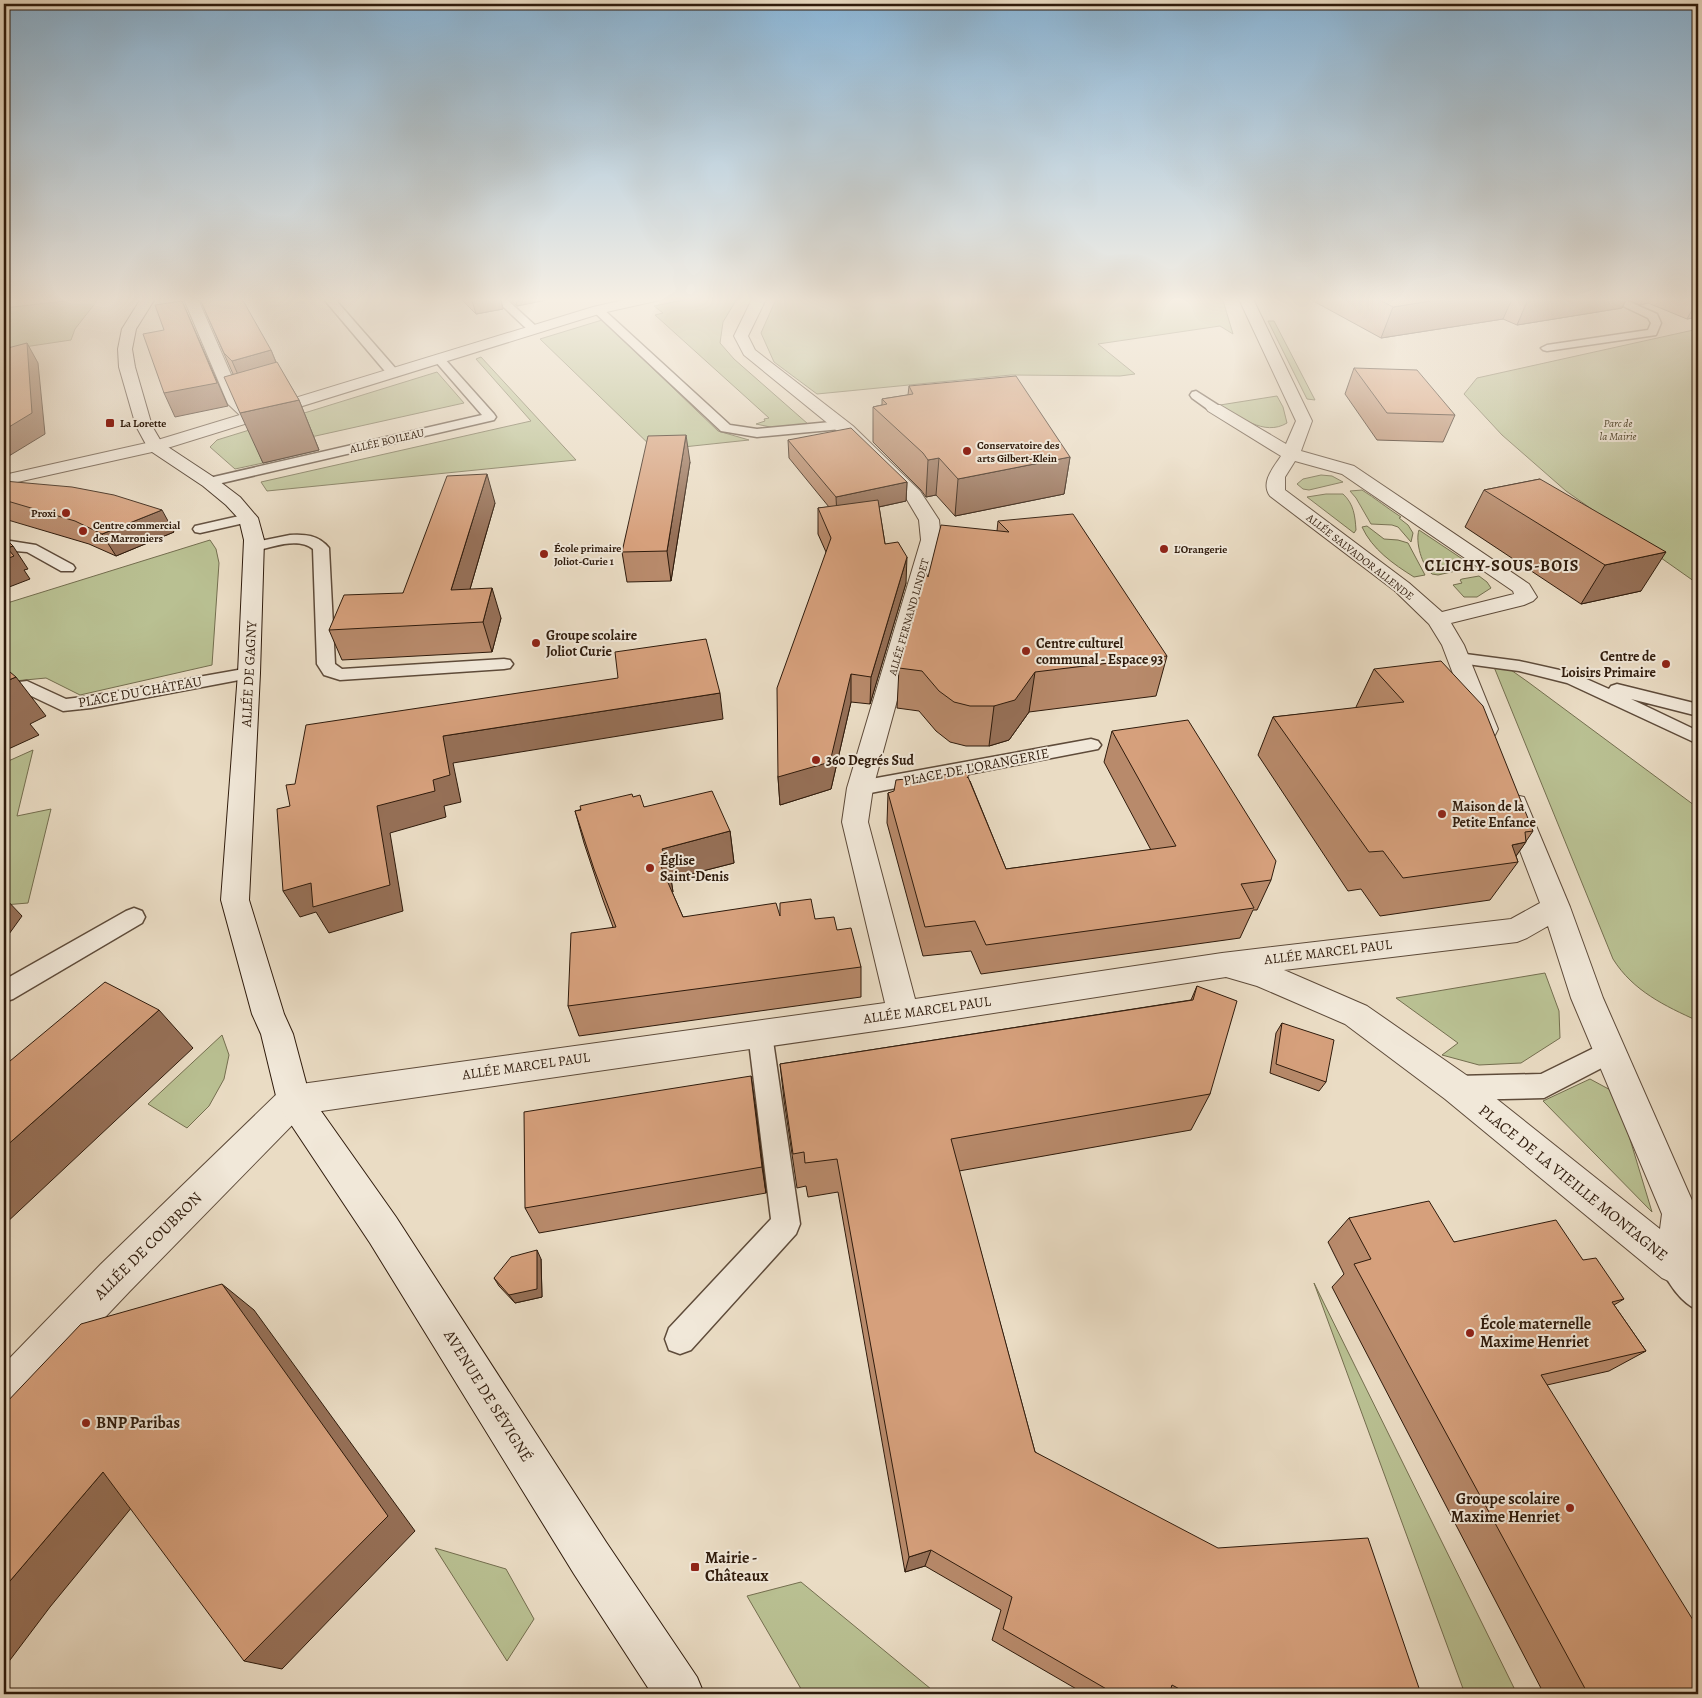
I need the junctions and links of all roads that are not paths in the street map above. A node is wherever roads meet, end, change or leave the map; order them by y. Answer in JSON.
{"nodes":[{"id":1,"x":129,"y":376,"type":"edge"},
{"id":2,"x":224,"y":376,"type":"edge"},
{"id":3,"x":383,"y":376,"type":"edge"},
{"id":4,"x":454,"y":376,"type":"edge"},
{"id":5,"x":670,"y":376,"type":"edge"},
{"id":6,"x":777,"y":376,"type":"edge"},
{"id":7,"x":1283,"y":376,"type":"edge"},
{"id":8,"x":1196,"y":396,"type":"dead end"},
{"id":9,"x":1214,"y":408,"type":"joint"},
{"id":10,"x":251,"y":417,"type":"junction"},
{"id":11,"x":841,"y":425,"type":"junction"},
{"id":12,"x":155,"y":446,"type":"junction"},
{"id":13,"x":1291,"y":454,"type":"junction"},
{"id":14,"x":4,"y":480,"type":"edge"},
{"id":15,"x":209,"y":482,"type":"junction"},
{"id":16,"x":248,"y":518,"type":"junction"},
{"id":17,"x":200,"y":529,"type":"dead end"},
{"id":18,"x":4,"y":546,"type":"edge"},
{"id":19,"x":255,"y":546,"type":"junction"},
{"id":20,"x":67,"y":568,"type":"dead end"},
{"id":21,"x":1438,"y":620,"type":"junction"},
{"id":22,"x":1458,"y":658,"type":"junction"},
{"id":23,"x":504,"y":664,"type":"dead end"},
{"id":24,"x":249,"y":673,"type":"junction"},
{"id":25,"x":1573,"y":679,"type":"junction"},
{"id":26,"x":4,"y":690,"type":"edge"},
{"id":27,"x":1698,"y":710,"type":"edge"},
{"id":28,"x":1698,"y":738,"type":"edge"},
{"id":29,"x":1091,"y":745,"type":"dead end"},
{"id":30,"x":1494,"y":750,"type":"edge"},
{"id":31,"x":1509,"y":787,"type":"edge"},
{"id":32,"x":860,"y":788,"type":"junction"},
{"id":33,"x":1556,"y":907,"type":"junction"},
{"id":34,"x":134,"y":917,"type":"dead end"},
{"id":35,"x":1222,"y":965,"type":"junction"},
{"id":36,"x":4,"y":992,"type":"edge"},
{"id":37,"x":903,"y":1014,"type":"junction"},
{"id":38,"x":760,"y":1034,"type":"junction"},
{"id":39,"x":1610,"y":1051,"type":"junction"},
{"id":40,"x":1457,"y":1088,"type":"junction"},
{"id":41,"x":294,"y":1100,"type":"junction"},
{"id":42,"x":1675,"y":1265,"type":"junction"},
{"id":43,"x":1698,"y":1295,"type":"edge"},
{"id":44,"x":680,"y":1339,"type":"dead end"},
{"id":45,"x":4,"y":1393,"type":"edge"},
{"id":46,"x":667,"y":1687,"type":"edge"}],
"edges":[{"from":1,"to":12,"type":"street","name":"ALLÉE DE GAGNY"},
{"from":2,"to":10,"type":"street"},
{"from":3,"to":10,"type":"street"},
{"from":4,"to":15,"type":"lane","name":"ALLÉE BOILEAU"},
{"from":5,"to":11,"type":"lane"},
{"from":6,"to":11,"type":"street","name":"ALLÉE FERNAND LINDET"},
{"from":7,"to":13,"type":"street","name":"ALLÉE SALVADOR ALLENDE"},
{"from":8,"to":9,"type":"lane"},
{"from":9,"to":13,"type":"street"},
{"from":10,"to":12,"type":"street"},
{"from":11,"to":32,"type":"street","name":"ALLÉE FERNAND LINDET"},
{"from":12,"to":14,"type":"street"},
{"from":12,"to":15,"type":"street","name":"ALLÉE DE GAGNY"},
{"from":13,"to":21,"type":"street","name":"ALLÉE SALVADOR ALLENDE"},
{"from":13,"to":21,"type":"street"},
{"from":15,"to":16,"type":"street","name":"ALLÉE DE GAGNY"},
{"from":16,"to":17,"type":"lane"},
{"from":16,"to":19,"type":"street","name":"ALLÉE DE GAGNY"},
{"from":18,"to":20,"type":"lane"},
{"from":19,"to":23,"type":"lane"},
{"from":19,"to":24,"type":"street","name":"ALLÉE DE GAGNY"},
{"from":21,"to":22,"type":"street","name":"ALLÉE SALVADOR ALLENDE"},
{"from":22,"to":25,"type":"lane"},
{"from":22,"to":30,"type":"street","name":"ALLÉE SALVADOR ALLENDE"},
{"from":24,"to":26,"type":"lane","name":"PLACE DU CHÂTEAU"},
{"from":24,"to":41,"type":"street","name":"ALLÉE DE GAGNY"},
{"from":25,"to":27,"type":"lane"},
{"from":25,"to":28,"type":"lane"},
{"from":29,"to":32,"type":"lane","name":"PLACE DE L'ORANGERIE"},
{"from":31,"to":33,"type":"street"},
{"from":32,"to":37,"type":"street","name":"ALLÉE FERNAND LINDET"},
{"from":33,"to":35,"type":"street","name":"ALLÉE MARCEL PAUL"},
{"from":33,"to":39,"type":"street","name":"PLACE DE LA VIEILLE MONTAGNE"},
{"from":34,"to":36,"type":"lane"},
{"from":35,"to":37,"type":"street","name":"ALLÉE MARCEL PAUL"},
{"from":35,"to":40,"type":"street","name":"PLACE DE LA VIEILLE MONTAGNE"},
{"from":37,"to":38,"type":"street","name":"ALLÉE MARCEL PAUL"},
{"from":38,"to":41,"type":"street","name":"ALLÉE MARCEL PAUL"},
{"from":38,"to":44,"type":"lane"},
{"from":39,"to":40,"type":"lane","name":"PLACE DE LA VIEILLE MONTAGNE"},
{"from":39,"to":42,"type":"street","name":"PLACE DE LA VIEILLE MONTAGNE"},
{"from":40,"to":42,"type":"street","name":"PLACE DE LA VIEILLE MONTAGNE"},
{"from":41,"to":45,"type":"street","name":"ALLÉE DE COUBRON"},
{"from":41,"to":46,"type":"street","name":"AVENUE DE SÉVIGNÉ"},
{"from":42,"to":43,"type":"lane"}]}
